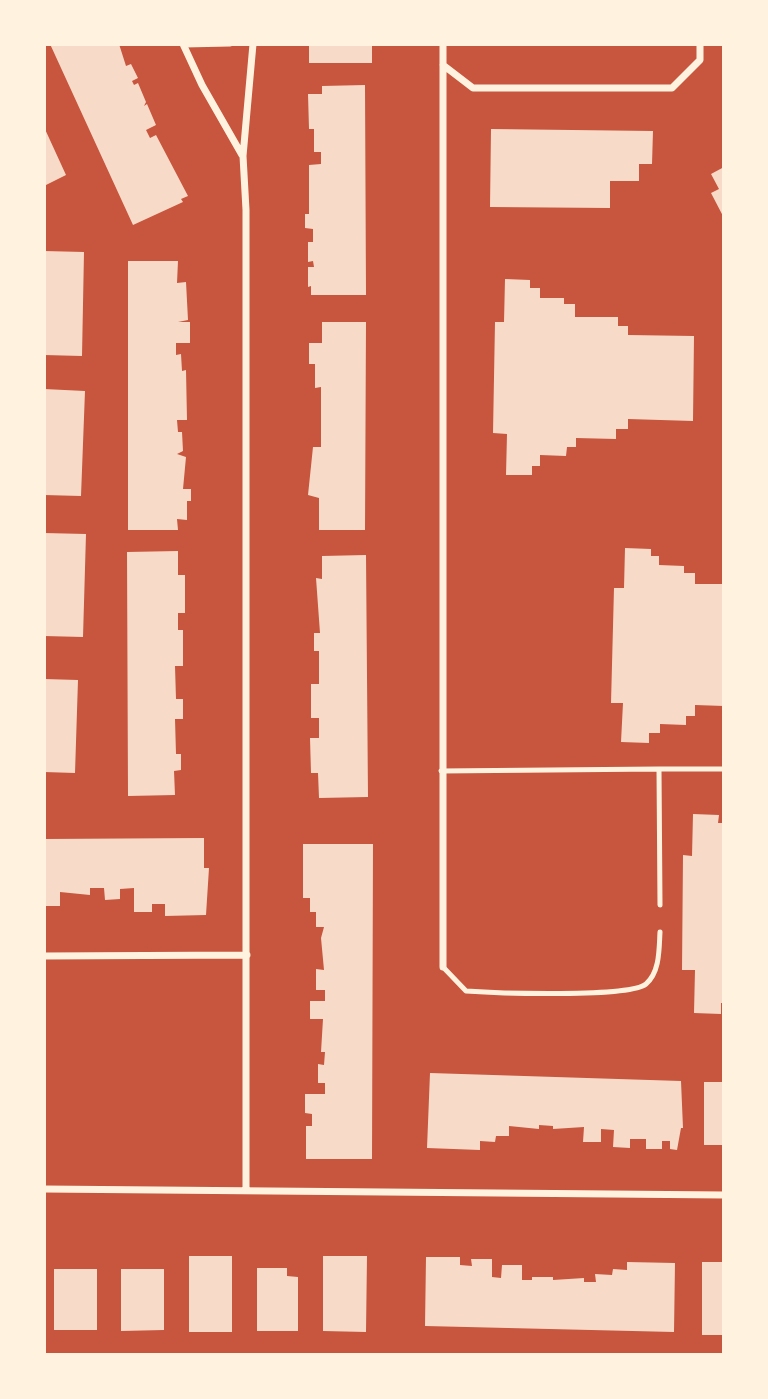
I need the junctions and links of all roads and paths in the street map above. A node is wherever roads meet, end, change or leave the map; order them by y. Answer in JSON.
{"nodes":[{"id":1,"x":230,"y":44,"type":"edge"},
{"id":2,"x":253,"y":44,"type":"edge"},
{"id":3,"x":443,"y":44,"type":"edge"},
{"id":4,"x":700,"y":44,"type":"edge"},
{"id":5,"x":184,"y":45,"type":"edge"},
{"id":6,"x":443,"y":65,"type":"junction"},
{"id":7,"x":243,"y":156,"type":"junction"},
{"id":8,"x":659,"y":769,"type":"junction"},
{"id":9,"x":724,"y":769,"type":"edge"},
{"id":10,"x":441,"y":771,"type":"junction"},
{"id":11,"x":660,"y":905,"type":"dead end"},
{"id":12,"x":660,"y":932,"type":"dead end"},
{"id":13,"x":247,"y":955,"type":"junction"},
{"id":14,"x":44,"y":956,"type":"edge"},
{"id":15,"x":443,"y":967,"type":"joint"},
{"id":16,"x":44,"y":1189,"type":"edge"},
{"id":17,"x":246,"y":1190,"type":"junction"},
{"id":18,"x":724,"y":1195,"type":"edge"}],
"edges":[{"from":1,"to":5,"type":"lane"},
{"from":2,"to":7,"type":"street"},
{"from":3,"to":6,"type":"street"},
{"from":4,"to":6,"type":"street"},
{"from":5,"to":7,"type":"street"},
{"from":6,"to":10,"type":"street"},
{"from":7,"to":13,"type":"street"},
{"from":8,"to":9,"type":"lane"},
{"from":8,"to":10,"type":"lane"},
{"from":8,"to":11,"type":"lane"},
{"from":10,"to":15,"type":"street"},
{"from":12,"to":15,"type":"lane"},
{"from":13,"to":14,"type":"street"},
{"from":13,"to":17,"type":"street"},
{"from":16,"to":17,"type":"street"},
{"from":17,"to":18,"type":"street"}]}
